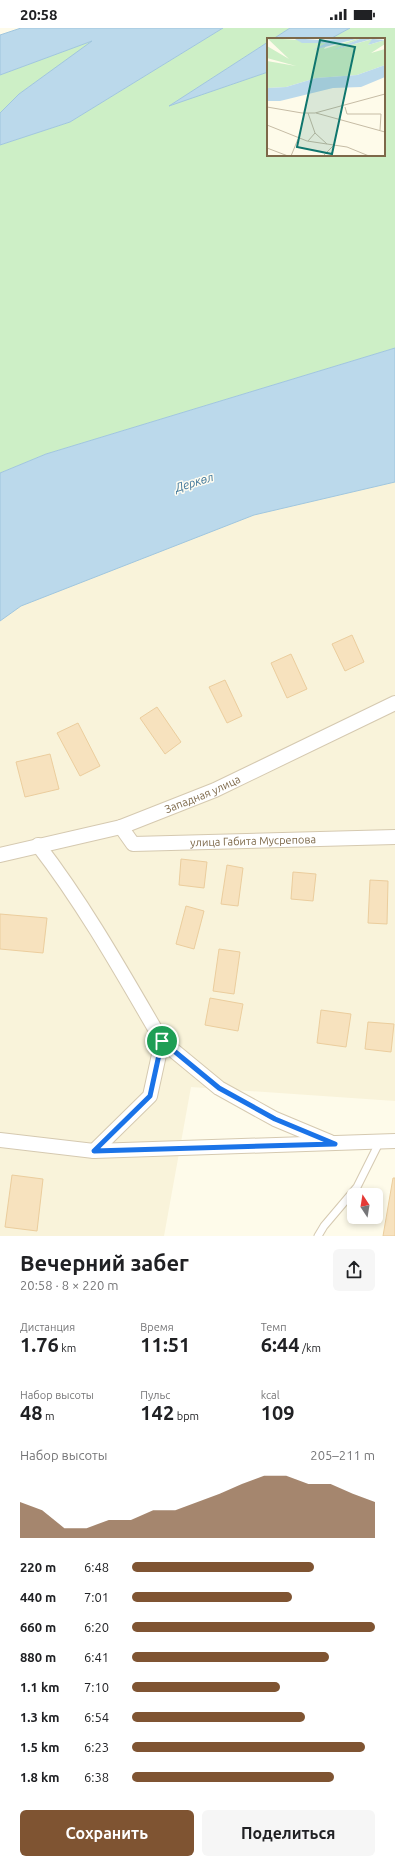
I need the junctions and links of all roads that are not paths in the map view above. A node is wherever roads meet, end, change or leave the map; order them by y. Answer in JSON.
{"nodes":[{"id":1,"x":395,"y":704,"type":"edge"},
{"id":2,"x":121,"y":827,"type":"junction"},
{"id":3,"x":395,"y":837,"type":"edge"},
{"id":4,"x":38,"y":845,"type":"junction"},
{"id":5,"x":0,"y":855,"type":"edge"},
{"id":6,"x":162,"y":1041,"type":"junction"},
{"id":7,"x":0,"y":1140,"type":"edge"},
{"id":8,"x":395,"y":1141,"type":"edge"},
{"id":9,"x":379,"y":1143,"type":"junction"},
{"id":10,"x":335,"y":1144,"type":"junction"},
{"id":11,"x":94,"y":1151,"type":"junction"},
{"id":12,"x":318,"y":1236,"type":"edge"}],
"edges":[{"from":1,"to":2,"type":"street","name":"Западная улица"},
{"from":2,"to":3,"type":"street","name":"улица Габита Мусрепова"},
{"from":2,"to":4,"type":"street","name":"Западная улица"},
{"from":4,"to":5,"type":"street","name":"Западная улица"},
{"from":4,"to":6,"type":"street"},
{"from":6,"to":10,"type":"street"},
{"from":6,"to":11,"type":"street"},
{"from":7,"to":11,"type":"street"},
{"from":8,"to":9,"type":"street"},
{"from":9,"to":10,"type":"street"},
{"from":9,"to":12,"type":"lane"},
{"from":10,"to":11,"type":"street"}]}
